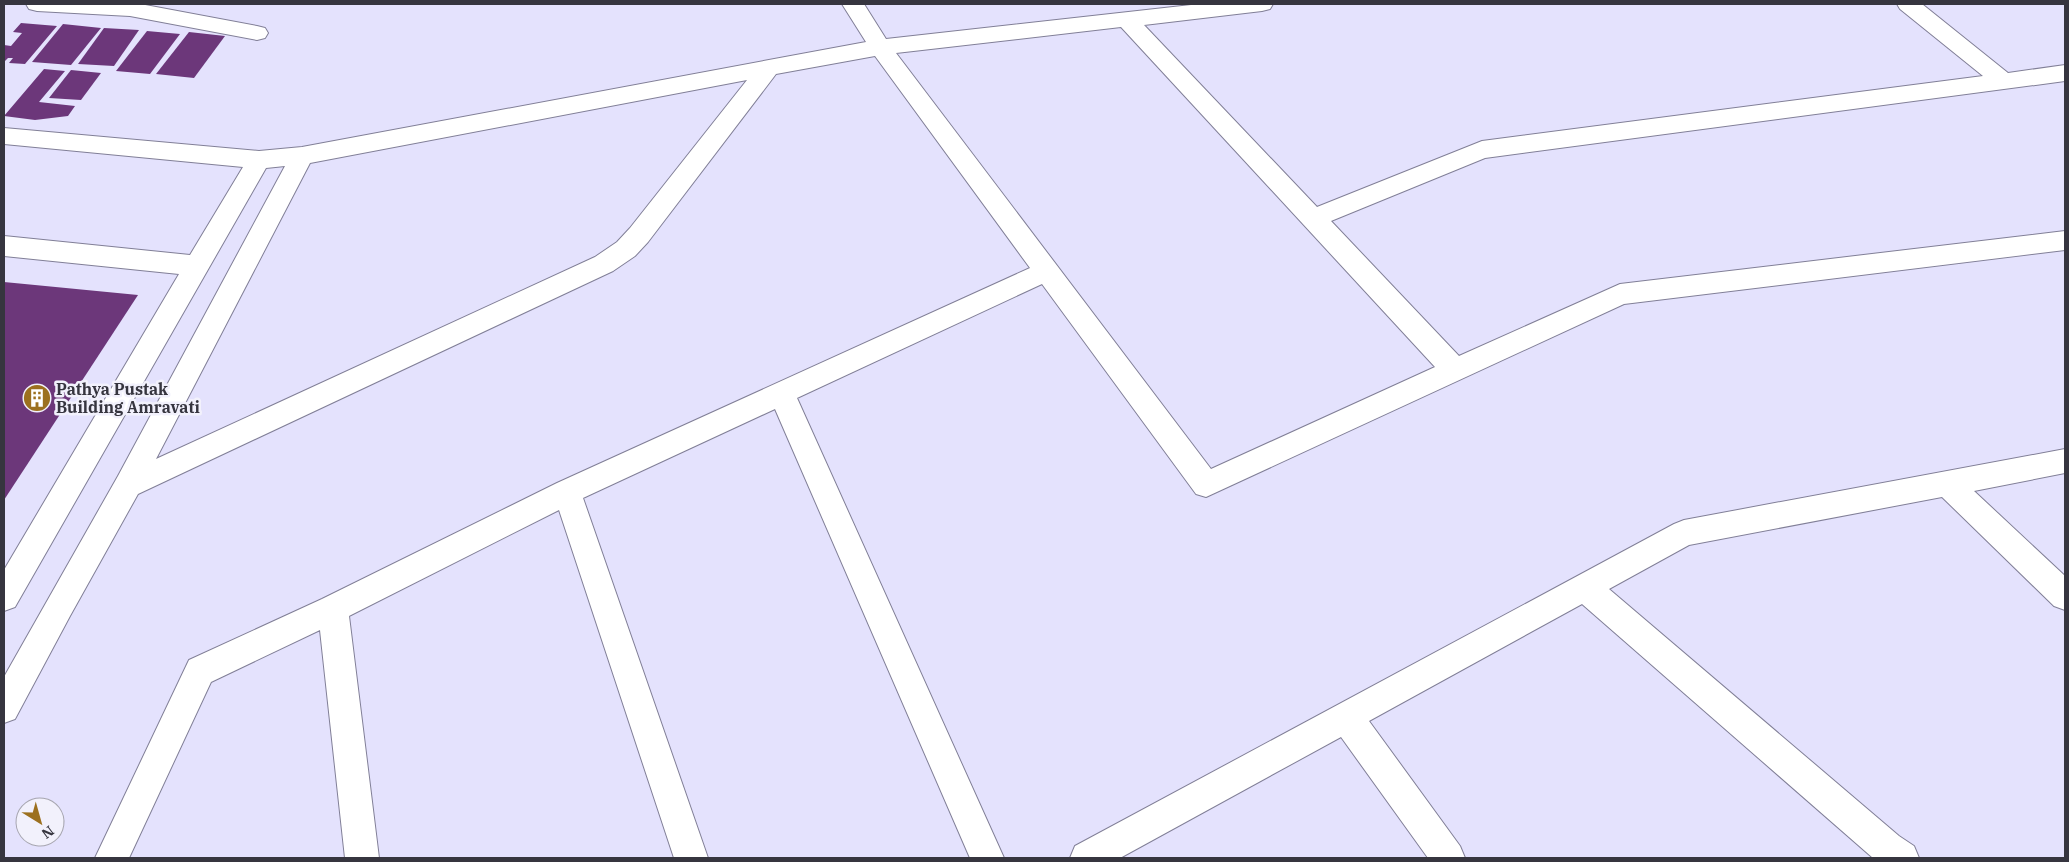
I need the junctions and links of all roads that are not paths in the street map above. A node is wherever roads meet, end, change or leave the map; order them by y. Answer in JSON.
{"nodes":[{"id":1,"x":37,"y":4,"type":"edge"},
{"id":2,"x":853,"y":4,"type":"edge"},
{"id":3,"x":1262,"y":4,"type":"edge"},
{"id":4,"x":1908,"y":4,"type":"edge"},
{"id":5,"x":134,"y":6,"type":"edge"},
{"id":6,"x":1126,"y":19,"type":"junction"},
{"id":7,"x":257,"y":34,"type":"dead end"},
{"id":8,"x":880,"y":47,"type":"junction"},
{"id":9,"x":769,"y":68,"type":"junction"},
{"id":10,"x":2065,"y":73,"type":"edge"},
{"id":11,"x":2004,"y":81,"type":"junction"},
{"id":12,"x":4,"y":136,"type":"edge"},
{"id":13,"x":302,"y":156,"type":"junction"},
{"id":14,"x":259,"y":160,"type":"junction"},
{"id":15,"x":1314,"y":218,"type":"junction"},
{"id":16,"x":2065,"y":241,"type":"edge"},
{"id":17,"x":4,"y":246,"type":"edge"},
{"id":18,"x":197,"y":266,"type":"junction"},
{"id":19,"x":1047,"y":271,"type":"junction"},
{"id":20,"x":1455,"y":370,"type":"junction"},
{"id":21,"x":781,"y":392,"type":"junction"},
{"id":22,"x":2065,"y":461,"type":"edge"},
{"id":23,"x":1947,"y":483,"type":"junction"},
{"id":24,"x":128,"y":485,"type":"junction"},
{"id":25,"x":567,"y":492,"type":"junction"},
{"id":26,"x":1584,"y":587,"type":"junction"},
{"id":27,"x":2065,"y":596,"type":"edge"},
{"id":28,"x":4,"y":597,"type":"edge"},
{"id":29,"x":333,"y":610,"type":"junction"},
{"id":30,"x":4,"y":708,"type":"edge"},
{"id":31,"x":1346,"y":717,"type":"junction"},
{"id":32,"x":112,"y":858,"type":"edge"},
{"id":33,"x":362,"y":858,"type":"edge"},
{"id":34,"x":691,"y":858,"type":"edge"},
{"id":35,"x":987,"y":858,"type":"edge"},
{"id":36,"x":1087,"y":858,"type":"edge"},
{"id":37,"x":1448,"y":858,"type":"edge"},
{"id":38,"x":1902,"y":858,"type":"edge"}],
"edges":[{"from":1,"to":5,"type":"street"},
{"from":2,"to":8,"type":"street"},
{"from":3,"to":6,"type":"street"},
{"from":4,"to":11,"type":"street"},
{"from":5,"to":7,"type":"street"},
{"from":6,"to":8,"type":"street"},
{"from":6,"to":15,"type":"street"},
{"from":8,"to":9,"type":"street"},
{"from":8,"to":19,"type":"street"},
{"from":9,"to":13,"type":"street"},
{"from":9,"to":24,"type":"street"},
{"from":10,"to":11,"type":"street"},
{"from":11,"to":15,"type":"street"},
{"from":12,"to":14,"type":"street"},
{"from":13,"to":14,"type":"street"},
{"from":13,"to":24,"type":"street"},
{"from":14,"to":18,"type":"street"},
{"from":15,"to":20,"type":"street"},
{"from":16,"to":20,"type":"street"},
{"from":17,"to":18,"type":"street"},
{"from":18,"to":28,"type":"street"},
{"from":19,"to":20,"type":"street"},
{"from":19,"to":21,"type":"street"},
{"from":21,"to":25,"type":"street"},
{"from":21,"to":35,"type":"street"},
{"from":22,"to":23,"type":"street"},
{"from":23,"to":26,"type":"street"},
{"from":23,"to":27,"type":"street"},
{"from":24,"to":30,"type":"street"},
{"from":25,"to":29,"type":"street"},
{"from":25,"to":34,"type":"street"},
{"from":26,"to":31,"type":"street"},
{"from":26,"to":38,"type":"street"},
{"from":29,"to":32,"type":"street"},
{"from":29,"to":33,"type":"street"},
{"from":31,"to":36,"type":"street"},
{"from":31,"to":37,"type":"street"}]}
